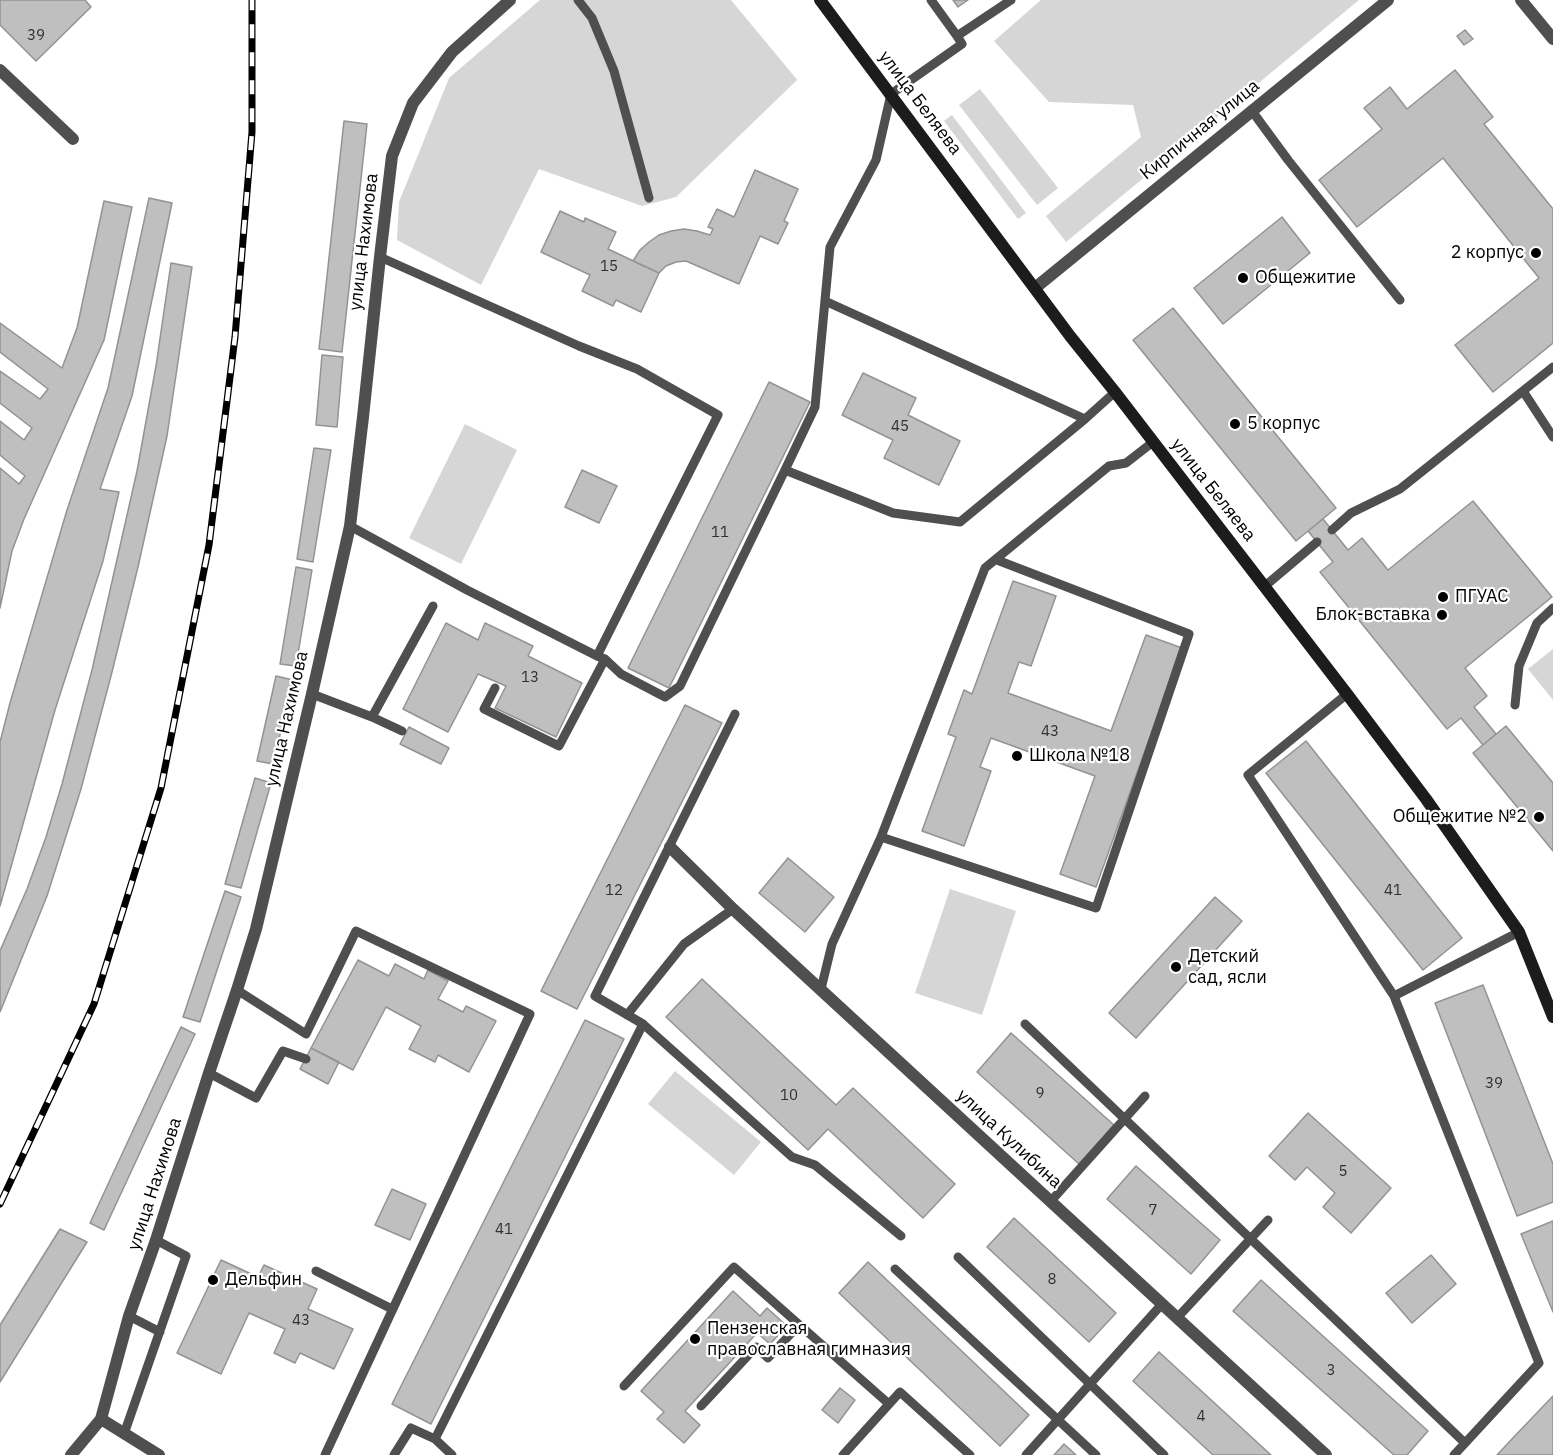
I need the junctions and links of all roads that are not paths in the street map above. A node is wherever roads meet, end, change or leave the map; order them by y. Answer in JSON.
{"nodes":[{"id":1,"x":510,"y":0,"type":"edge"},
{"id":2,"x":578,"y":0,"type":"edge"},
{"id":3,"x":820,"y":0,"type":"edge"},
{"id":4,"x":931,"y":0,"type":"edge"},
{"id":5,"x":1011,"y":0,"type":"edge"},
{"id":6,"x":1388,"y":0,"type":"edge"},
{"id":7,"x":1521,"y":0,"type":"edge"},
{"id":8,"x":957,"y":36,"type":"junction"},
{"id":9,"x":1553,"y":39,"type":"edge"},
{"id":10,"x":0,"y":70,"type":"edge"},
{"id":11,"x":891,"y":94,"type":"junction"},
{"id":12,"x":1251,"y":111,"type":"junction"},
{"id":13,"x":72,"y":140,"type":"dead end"},
{"id":14,"x":649,"y":198,"type":"dead end"},
{"id":15,"x":380,"y":257,"type":"junction"},
{"id":16,"x":1035,"y":288,"type":"junction"},
{"id":17,"x":1400,"y":300,"type":"dead end"},
{"id":18,"x":825,"y":301,"type":"junction"},
{"id":19,"x":1553,"y":367,"type":"edge"},
{"id":20,"x":1523,"y":391,"type":"junction"},
{"id":21,"x":1115,"y":392,"type":"junction"},
{"id":22,"x":1085,"y":419,"type":"junction"},
{"id":23,"x":1553,"y":437,"type":"edge"},
{"id":24,"x":1153,"y":442,"type":"junction"},
{"id":25,"x":785,"y":470,"type":"junction"},
{"id":26,"x":350,"y":526,"type":"junction"},
{"id":27,"x":1332,"y":530,"type":"dead end"},
{"id":28,"x":1317,"y":542,"type":"dead end"},
{"id":29,"x":997,"y":560,"type":"junction"},
{"id":30,"x":1265,"y":586,"type":"junction"},
{"id":31,"x":433,"y":606,"type":"dead end"},
{"id":32,"x":1553,"y":608,"type":"edge"},
{"id":33,"x":601,"y":657,"type":"junction"},
{"id":34,"x":495,"y":688,"type":"dead end"},
{"id":35,"x":312,"y":694,"type":"junction"},
{"id":36,"x":1347,"y":694,"type":"junction"},
{"id":37,"x":1515,"y":705,"type":"dead end"},
{"id":38,"x":735,"y":714,"type":"dead end"},
{"id":39,"x":372,"y":717,"type":"junction"},
{"id":40,"x":402,"y":731,"type":"dead end"},
{"id":41,"x":881,"y":837,"type":"junction"},
{"id":42,"x":670,"y":847,"type":"junction"},
{"id":43,"x":733,"y":909,"type":"junction"},
{"id":44,"x":1519,"y":932,"type":"junction"},
{"id":45,"x":821,"y":989,"type":"junction"},
{"id":46,"x":237,"y":990,"type":"junction"},
{"id":47,"x":1394,"y":996,"type":"junction"},
{"id":48,"x":627,"y":1015,"type":"junction"},
{"id":49,"x":1553,"y":1016,"type":"edge"},
{"id":50,"x":643,"y":1024,"type":"junction"},
{"id":51,"x":1025,"y":1024,"type":"dead end"},
{"id":52,"x":306,"y":1059,"type":"dead end"},
{"id":53,"x":209,"y":1073,"type":"junction"},
{"id":54,"x":1145,"y":1096,"type":"dead end"},
{"id":55,"x":1125,"y":1119,"type":"junction"},
{"id":56,"x":1051,"y":1201,"type":"junction"},
{"id":57,"x":1268,"y":1220,"type":"dead end"},
{"id":58,"x":902,"y":1236,"type":"dead end"},
{"id":59,"x":1251,"y":1238,"type":"junction"},
{"id":60,"x":156,"y":1240,"type":"junction"},
{"id":61,"x":958,"y":1257,"type":"dead end"},
{"id":62,"x":895,"y":1269,"type":"dead end"},
{"id":63,"x":316,"y":1271,"type":"dead end"},
{"id":64,"x":1162,"y":1304,"type":"junction"},
{"id":65,"x":392,"y":1309,"type":"junction"},
{"id":66,"x":129,"y":1316,"type":"junction"},
{"id":67,"x":1177,"y":1318,"type":"junction"},
{"id":68,"x":799,"y":1325,"type":"junction"},
{"id":69,"x":160,"y":1332,"type":"junction"},
{"id":70,"x":1091,"y":1384,"type":"junction"},
{"id":71,"x":624,"y":1386,"type":"dead end"},
{"id":72,"x":889,"y":1404,"type":"junction"},
{"id":73,"x":701,"y":1406,"type":"dead end"},
{"id":74,"x":101,"y":1419,"type":"junction"},
{"id":75,"x":1058,"y":1420,"type":"junction"},
{"id":76,"x":124,"y":1434,"type":"junction"},
{"id":77,"x":435,"y":1439,"type":"junction"},
{"id":78,"x":1466,"y":1443,"type":"junction"},
{"id":79,"x":71,"y":1455,"type":"edge"},
{"id":80,"x":159,"y":1455,"type":"edge"},
{"id":81,"x":325,"y":1455,"type":"edge"},
{"id":82,"x":394,"y":1455,"type":"edge"},
{"id":83,"x":452,"y":1455,"type":"edge"},
{"id":84,"x":843,"y":1455,"type":"edge"},
{"id":85,"x":970,"y":1455,"type":"edge"},
{"id":86,"x":1026,"y":1455,"type":"edge"},
{"id":87,"x":1096,"y":1455,"type":"edge"},
{"id":88,"x":1164,"y":1455,"type":"edge"},
{"id":89,"x":1326,"y":1455,"type":"edge"},
{"id":90,"x":1454,"y":1455,"type":"edge"}],
"edges":[{"from":1,"to":15,"type":"street","name":"улица Нахимова"},
{"from":2,"to":14,"type":"lane"},
{"from":3,"to":11,"type":"main road","name":"улица Беляева"},
{"from":4,"to":8,"type":"lane"},
{"from":5,"to":8,"type":"lane"},
{"from":6,"to":12,"type":"street","name":"Кирпичная улица"},
{"from":7,"to":9,"type":"street"},
{"from":8,"to":11,"type":"lane"},
{"from":10,"to":13,"type":"street"},
{"from":11,"to":16,"type":"main road","name":"улица Беляева"},
{"from":11,"to":18,"type":"lane"},
{"from":12,"to":16,"type":"street","name":"Кирпичная улица"},
{"from":12,"to":17,"type":"lane"},
{"from":15,"to":26,"type":"street","name":"улица Нахимова"},
{"from":15,"to":33,"type":"lane"},
{"from":16,"to":21,"type":"main road","name":"улица Беляева"},
{"from":18,"to":22,"type":"lane"},
{"from":18,"to":25,"type":"lane"},
{"from":19,"to":20,"type":"lane"},
{"from":20,"to":23,"type":"lane"},
{"from":20,"to":27,"type":"lane"},
{"from":21,"to":22,"type":"lane"},
{"from":21,"to":24,"type":"main road","name":"улица Беляева"},
{"from":22,"to":25,"type":"lane"},
{"from":24,"to":29,"type":"lane"},
{"from":24,"to":30,"type":"main road","name":"улица Беляева"},
{"from":25,"to":33,"type":"lane"},
{"from":26,"to":33,"type":"lane"},
{"from":26,"to":35,"type":"street","name":"улица Нахимова"},
{"from":28,"to":30,"type":"lane"},
{"from":29,"to":41,"type":"lane"},
{"from":29,"to":41,"type":"lane"},
{"from":30,"to":36,"type":"main road","name":"улица Беляева"},
{"from":31,"to":39,"type":"lane"},
{"from":32,"to":37,"type":"lane"},
{"from":33,"to":34,"type":"lane"},
{"from":35,"to":39,"type":"lane"},
{"from":35,"to":46,"type":"street","name":"улица Нахимова"},
{"from":36,"to":44,"type":"main road","name":"улица Беляева"},
{"from":36,"to":47,"type":"lane"},
{"from":38,"to":42,"type":"lane"},
{"from":39,"to":40,"type":"lane"},
{"from":41,"to":45,"type":"lane"},
{"from":42,"to":43,"type":"street","name":"улица Кулибина"},
{"from":42,"to":48,"type":"lane"},
{"from":43,"to":45,"type":"street","name":"улица Кулибина"},
{"from":43,"to":48,"type":"lane"},
{"from":44,"to":47,"type":"lane"},
{"from":44,"to":49,"type":"main road","name":"улица Беляева"},
{"from":45,"to":56,"type":"street","name":"улица Кулибина"},
{"from":46,"to":53,"type":"street","name":"улица Нахимова"},
{"from":46,"to":65,"type":"lane"},
{"from":47,"to":78,"type":"lane"},
{"from":48,"to":50,"type":"lane"},
{"from":50,"to":58,"type":"lane"},
{"from":50,"to":77,"type":"lane"},
{"from":51,"to":55,"type":"lane"},
{"from":52,"to":53,"type":"lane"},
{"from":53,"to":60,"type":"street","name":"улица Нахимова"},
{"from":54,"to":55,"type":"lane"},
{"from":55,"to":56,"type":"lane"},
{"from":55,"to":59,"type":"lane"},
{"from":56,"to":64,"type":"street","name":"улица Кулибина"},
{"from":57,"to":59,"type":"lane"},
{"from":59,"to":67,"type":"lane"},
{"from":59,"to":78,"type":"lane"},
{"from":60,"to":66,"type":"street","name":"улица Нахимова"},
{"from":60,"to":69,"type":"lane"},
{"from":61,"to":70,"type":"lane"},
{"from":62,"to":75,"type":"lane"},
{"from":63,"to":65,"type":"lane"},
{"from":64,"to":67,"type":"street","name":"улица Кулибина"},
{"from":64,"to":70,"type":"lane"},
{"from":65,"to":81,"type":"lane"},
{"from":66,"to":69,"type":"lane"},
{"from":66,"to":74,"type":"street","name":"улица Нахимова"},
{"from":67,"to":89,"type":"street","name":"улица Кулибина"},
{"from":68,"to":71,"type":"lane"},
{"from":68,"to":72,"type":"lane"},
{"from":68,"to":73,"type":"lane"},
{"from":69,"to":76,"type":"lane"},
{"from":70,"to":75,"type":"lane"},
{"from":70,"to":88,"type":"lane"},
{"from":72,"to":84,"type":"lane"},
{"from":72,"to":85,"type":"lane"},
{"from":74,"to":76,"type":"street"},
{"from":74,"to":79,"type":"street","name":"улица Нахимова"},
{"from":75,"to":86,"type":"lane"},
{"from":75,"to":87,"type":"lane"},
{"from":76,"to":80,"type":"street"},
{"from":77,"to":82,"type":"lane"},
{"from":77,"to":83,"type":"lane"},
{"from":78,"to":90,"type":"lane"}]}
